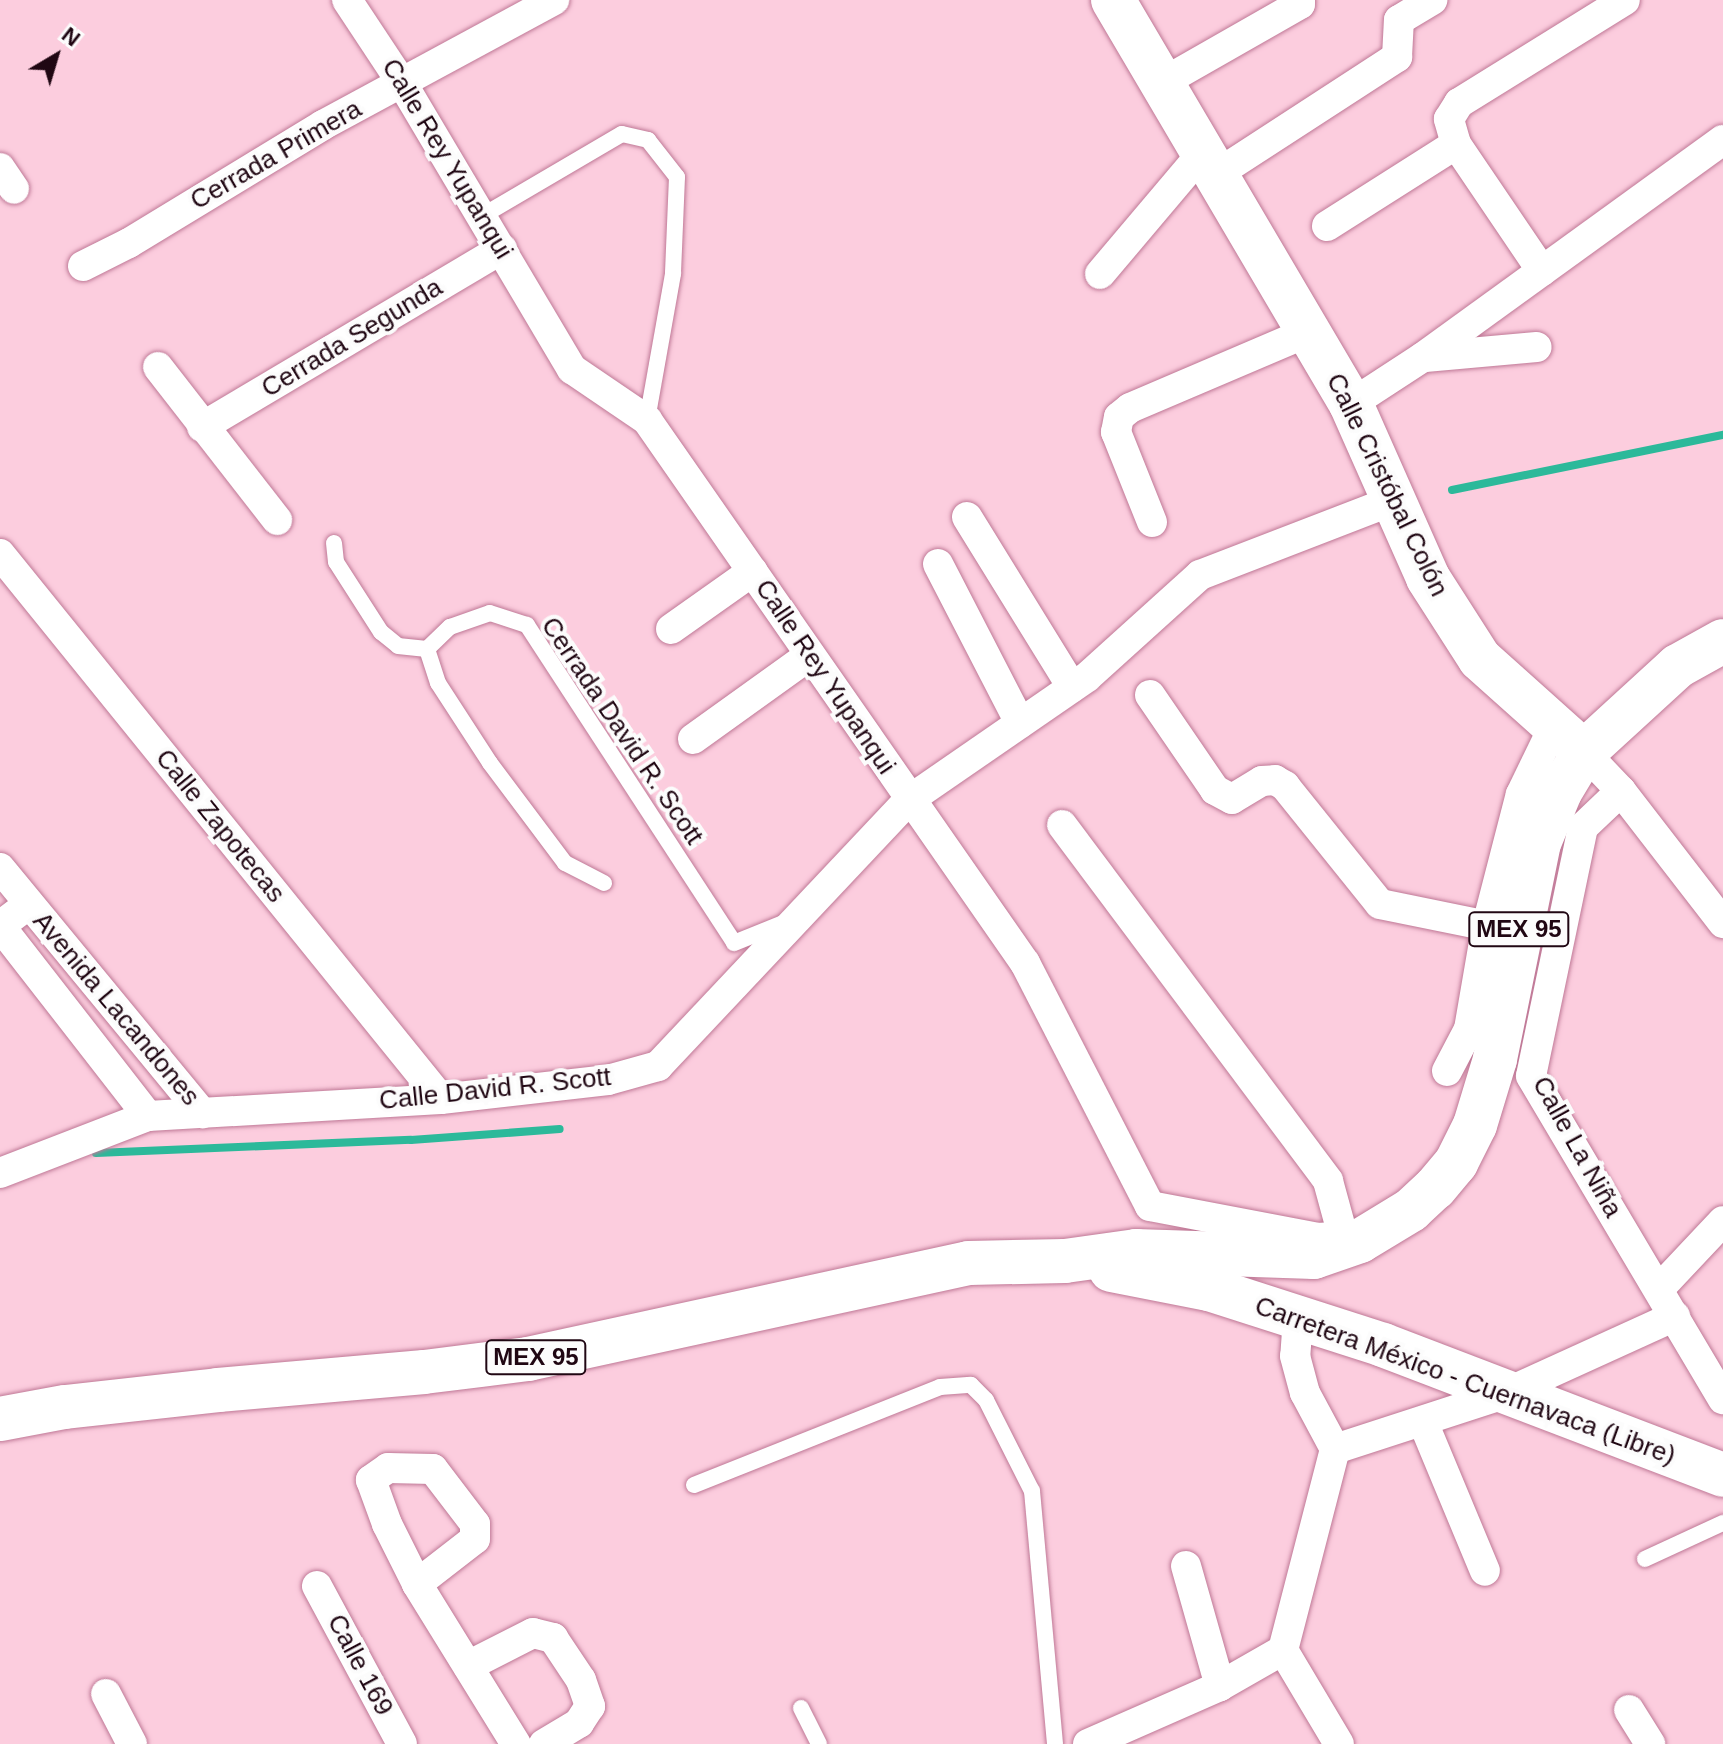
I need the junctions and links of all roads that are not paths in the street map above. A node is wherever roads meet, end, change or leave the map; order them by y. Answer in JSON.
{"nodes":[{"id":1,"x":347,"y":0,"type":"edge"},
{"id":2,"x":554,"y":0,"type":"edge"},
{"id":3,"x":1113,"y":0,"type":"edge"},
{"id":4,"x":1300,"y":0,"type":"edge"},
{"id":5,"x":1432,"y":0,"type":"edge"},
{"id":6,"x":1625,"y":0,"type":"edge"},
{"id":7,"x":402,"y":83,"type":"junction"},
{"id":8,"x":1160,"y":84,"type":"junction"},
{"id":9,"x":1723,"y":140,"type":"edge"},
{"id":10,"x":1456,"y":144,"type":"junction"},
{"id":11,"x":1210,"y":163,"type":"junction"},
{"id":12,"x":482,"y":216,"type":"junction"},
{"id":13,"x":1327,"y":226,"type":"dead end"},
{"id":14,"x":502,"y":249,"type":"junction"},
{"id":15,"x":83,"y":266,"type":"dead end"},
{"id":16,"x":1542,"y":271,"type":"junction"},
{"id":17,"x":1100,"y":274,"type":"dead end"},
{"id":18,"x":1308,"y":332,"type":"junction"},
{"id":19,"x":1537,"y":347,"type":"dead end"},
{"id":20,"x":1423,"y":357,"type":"junction"},
{"id":21,"x":158,"y":367,"type":"dead end"},
{"id":22,"x":1351,"y":404,"type":"junction"},
{"id":23,"x":647,"y":420,"type":"junction"},
{"id":24,"x":202,"y":427,"type":"junction"},
{"id":25,"x":1394,"y":500,"type":"junction"},
{"id":26,"x":967,"y":517,"type":"dead end"},
{"id":27,"x":277,"y":520,"type":"dead end"},
{"id":28,"x":1152,"y":522,"type":"dead end"},
{"id":29,"x":334,"y":543,"type":"dead end"},
{"id":30,"x":0,"y":554,"type":"edge"},
{"id":31,"x":938,"y":564,"type":"dead end"},
{"id":32,"x":753,"y":571,"type":"junction"},
{"id":33,"x":671,"y":629,"type":"dead end"},
{"id":34,"x":1723,"y":641,"type":"edge"},
{"id":35,"x":427,"y":649,"type":"junction"},
{"id":36,"x":810,"y":655,"type":"junction"},
{"id":37,"x":1079,"y":682,"type":"junction"},
{"id":38,"x":1150,"y":695,"type":"dead end"},
{"id":39,"x":1020,"y":723,"type":"junction"},
{"id":40,"x":693,"y":739,"type":"dead end"},
{"id":41,"x":1569,"y":739,"type":"junction"},
{"id":42,"x":1621,"y":791,"type":"junction"},
{"id":43,"x":909,"y":800,"type":"junction"},
{"id":44,"x":1062,"y":825,"type":"dead end"},
{"id":45,"x":0,"y":868,"type":"edge"},
{"id":46,"x":604,"y":883,"type":"dead end"},
{"id":47,"x":29,"y":904,"type":"junction"},
{"id":48,"x":803,"y":915,"type":"junction"},
{"id":49,"x":1723,"y":923,"type":"edge"},
{"id":50,"x":0,"y":926,"type":"edge"},
{"id":51,"x":1502,"y":929,"type":"junction"},
{"id":52,"x":100,"y":990,"type":"junction"},
{"id":53,"x":67,"y":1013,"type":"junction"},
{"id":54,"x":1447,"y":1071,"type":"dead end"},
{"id":55,"x":441,"y":1099,"type":"junction"},
{"id":56,"x":202,"y":1113,"type":"junction"},
{"id":57,"x":148,"y":1116,"type":"junction"},
{"id":58,"x":0,"y":1173,"type":"edge"},
{"id":59,"x":1723,"y":1221,"type":"edge"},
{"id":60,"x":1347,"y":1243,"type":"junction"},
{"id":61,"x":1065,"y":1261,"type":"junction"},
{"id":62,"x":1659,"y":1289,"type":"junction"},
{"id":63,"x":1675,"y":1316,"type":"junction"},
{"id":64,"x":1298,"y":1317,"type":"junction"},
{"id":65,"x":1504,"y":1394,"type":"junction"},
{"id":66,"x":1723,"y":1399,"type":"edge"},
{"id":67,"x":0,"y":1419,"type":"edge"},
{"id":68,"x":1423,"y":1422,"type":"junction"},
{"id":69,"x":1335,"y":1449,"type":"junction"},
{"id":70,"x":1723,"y":1475,"type":"edge"},
{"id":71,"x":694,"y":1485,"type":"dead end"},
{"id":72,"x":1723,"y":1523,"type":"edge"},
{"id":73,"x":1645,"y":1559,"type":"dead end"},
{"id":74,"x":1186,"y":1566,"type":"dead end"},
{"id":75,"x":1485,"y":1571,"type":"dead end"},
{"id":76,"x":417,"y":1584,"type":"dead end"},
{"id":77,"x":317,"y":1586,"type":"dead end"},
{"id":78,"x":1283,"y":1650,"type":"junction"},
{"id":79,"x":468,"y":1666,"type":"junction"},
{"id":80,"x":1220,"y":1686,"type":"junction"},
{"id":81,"x":106,"y":1694,"type":"dead end"},
{"id":82,"x":801,"y":1708,"type":"dead end"},
{"id":83,"x":1629,"y":1710,"type":"dead end"},
{"id":84,"x":132,"y":1744,"type":"edge"},
{"id":85,"x":402,"y":1744,"type":"edge"},
{"id":86,"x":516,"y":1744,"type":"edge"},
{"id":87,"x":544,"y":1744,"type":"edge"},
{"id":88,"x":819,"y":1744,"type":"edge"},
{"id":89,"x":1055,"y":1744,"type":"edge"},
{"id":90,"x":1088,"y":1744,"type":"edge"},
{"id":91,"x":1339,"y":1744,"type":"edge"},
{"id":92,"x":1650,"y":1744,"type":"edge"}],
"edges":[{"from":1,"to":7,"type":"street","name":"Calle Rey Yupanqui"},
{"from":2,"to":7,"type":"street","name":"Cerrada Primera"},
{"from":3,"to":8,"type":"main road","name":"Calle Cristóbal Colón"},
{"from":4,"to":8,"type":"street"},
{"from":5,"to":11,"type":"street"},
{"from":6,"to":10,"type":"street"},
{"from":7,"to":12,"type":"street","name":"Calle Rey Yupanqui"},
{"from":7,"to":15,"type":"street","name":"Cerrada Primera"},
{"from":8,"to":11,"type":"main road","name":"Calle Cristóbal Colón"},
{"from":9,"to":16,"type":"street"},
{"from":10,"to":13,"type":"street"},
{"from":10,"to":16,"type":"street"},
{"from":11,"to":17,"type":"street"},
{"from":11,"to":18,"type":"main road","name":"Calle Cristóbal Colón"},
{"from":12,"to":14,"type":"street","name":"Calle Rey Yupanqui"},
{"from":12,"to":23,"type":"lane"},
{"from":14,"to":23,"type":"street","name":"Calle Rey Yupanqui"},
{"from":14,"to":24,"type":"street","name":"Cerrada Segunda"},
{"from":16,"to":20,"type":"street"},
{"from":18,"to":22,"type":"main road","name":"Calle Cristóbal Colón"},
{"from":18,"to":28,"type":"street"},
{"from":19,"to":20,"type":"street"},
{"from":20,"to":22,"type":"street"},
{"from":21,"to":24,"type":"street"},
{"from":22,"to":25,"type":"main road","name":"Calle Cristóbal Colón"},
{"from":23,"to":32,"type":"street","name":"Calle Rey Yupanqui"},
{"from":24,"to":27,"type":"street"},
{"from":25,"to":37,"type":"street","name":"Calle David R. Scott"},
{"from":25,"to":41,"type":"main road","name":"Calle Cristóbal Colón"},
{"from":26,"to":37,"type":"street"},
{"from":29,"to":35,"type":"lane"},
{"from":30,"to":55,"type":"street","name":"Calle Zapotecas"},
{"from":31,"to":39,"type":"street"},
{"from":32,"to":33,"type":"street"},
{"from":32,"to":36,"type":"street","name":"Calle Rey Yupanqui"},
{"from":34,"to":41,"type":"main road","name":"Carretera México - Cuernavaca (Libre)","number":"MEX 95"},
{"from":35,"to":46,"type":"lane"},
{"from":35,"to":48,"type":"lane","name":"Cerrada David R. Scott"},
{"from":36,"to":40,"type":"street"},
{"from":36,"to":43,"type":"street","name":"Calle Rey Yupanqui"},
{"from":37,"to":39,"type":"street","name":"Calle David R. Scott"},
{"from":38,"to":51,"type":"street"},
{"from":39,"to":43,"type":"street","name":"Calle David R. Scott"},
{"from":41,"to":42,"type":"street","name":"Calle Cristóbal Colón"},
{"from":41,"to":51,"type":"main road","name":"Carretera México - Cuernavaca (Libre)","number":"MEX 95"},
{"from":42,"to":49,"type":"street","name":"Calle Cristóbal Colón"},
{"from":42,"to":62,"type":"street","name":"Calle La Niña"},
{"from":43,"to":48,"type":"street","name":"Calle David R. Scott"},
{"from":43,"to":60,"type":"street","name":"Calle Rey Yupanqui"},
{"from":44,"to":60,"type":"street"},
{"from":45,"to":47,"type":"street","name":"Avenida Lacandones"},
{"from":47,"to":50,"type":"street"},
{"from":47,"to":52,"type":"street","name":"Avenida Lacandones"},
{"from":48,"to":55,"type":"street","name":"Calle David R. Scott"},
{"from":50,"to":53,"type":"street","name":"Avenida Lacandones"},
{"from":51,"to":54,"type":"street"},
{"from":51,"to":60,"type":"main road","name":"Carretera México - Cuernavaca (Libre)","number":"MEX 95"},
{"from":52,"to":53,"type":"street"},
{"from":52,"to":56,"type":"street","name":"Avenida Lacandones"},
{"from":53,"to":57,"type":"street","name":"Avenida Lacandones"},
{"from":55,"to":56,"type":"street","name":"Calle David R. Scott"},
{"from":56,"to":57,"type":"street","name":"Calle David R. Scott"},
{"from":57,"to":58,"type":"street","name":"Calle David R. Scott"},
{"from":59,"to":62,"type":"street"},
{"from":60,"to":61,"type":"main road","name":"Carretera México - Cuernavaca (Libre)","number":"MEX 95"},
{"from":60,"to":64,"type":"main road"},
{"from":61,"to":64,"type":"main road","name":"Carretera México - Cuernavaca (Libre)","number":"MEX 95"},
{"from":61,"to":67,"type":"main road","name":"Carretera México - Cuernavaca (Libre)","number":"MEX 95"},
{"from":62,"to":63,"type":"street","name":"Calle La Niña"},
{"from":63,"to":65,"type":"street"},
{"from":63,"to":66,"type":"street","name":"Calle La Niña"},
{"from":64,"to":65,"type":"main road","name":"Carretera México - Cuernavaca (Libre)","number":"MEX 95"},
{"from":64,"to":69,"type":"street"},
{"from":65,"to":68,"type":"street"},
{"from":65,"to":70,"type":"main road","name":"Carretera México - Cuernavaca (Libre)","number":"MEX 95"},
{"from":68,"to":69,"type":"street"},
{"from":68,"to":75,"type":"street"},
{"from":69,"to":78,"type":"street"},
{"from":71,"to":89,"type":"lane"},
{"from":72,"to":73,"type":"lane"},
{"from":74,"to":80,"type":"street"},
{"from":76,"to":79,"type":"street"},
{"from":77,"to":85,"type":"street","name":"Calle 169"},
{"from":78,"to":80,"type":"street"},
{"from":78,"to":91,"type":"street"},
{"from":79,"to":86,"type":"street"},
{"from":79,"to":87,"type":"street"},
{"from":80,"to":90,"type":"street"},
{"from":81,"to":84,"type":"street"},
{"from":82,"to":88,"type":"lane"},
{"from":83,"to":92,"type":"street"}]}
